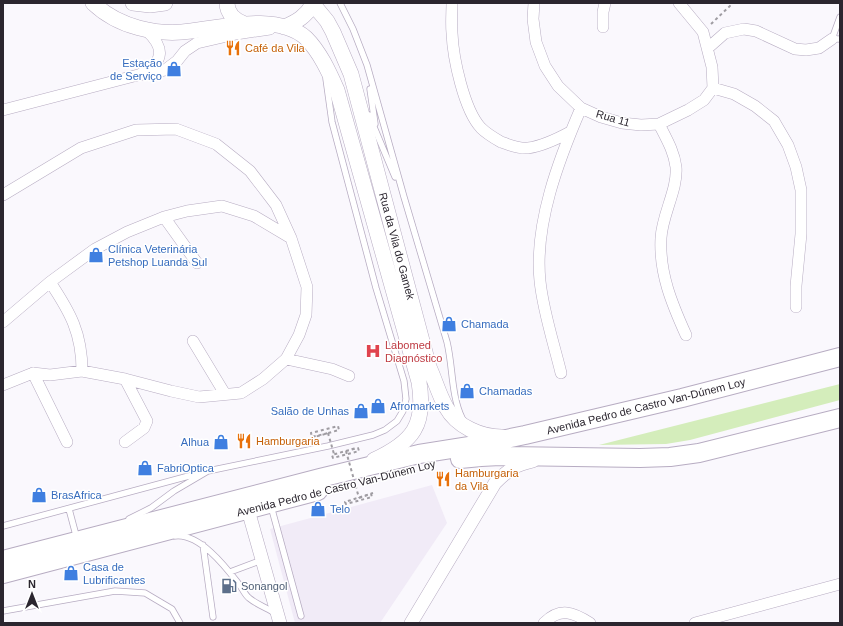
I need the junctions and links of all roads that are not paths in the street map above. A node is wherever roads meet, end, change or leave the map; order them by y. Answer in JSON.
{"nodes":[{"id":1,"x":93,"y":3,"type":"edge"},
{"id":2,"x":133,"y":3,"type":"edge"},
{"id":3,"x":165,"y":3,"type":"edge"},
{"id":4,"x":227,"y":3,"type":"edge"},
{"id":5,"x":313,"y":3,"type":"edge"},
{"id":6,"x":340,"y":3,"type":"edge"},
{"id":7,"x":452,"y":3,"type":"edge"},
{"id":8,"x":534,"y":3,"type":"edge"},
{"id":9,"x":606,"y":3,"type":"edge"},
{"id":10,"x":679,"y":3,"type":"edge"},
{"id":11,"x":840,"y":17,"type":"edge"},
{"id":12,"x":245,"y":24,"type":"junction"},
{"id":13,"x":284,"y":27,"type":"junction"},
{"id":14,"x":603,"y":27,"type":"dead end"},
{"id":15,"x":147,"y":30,"type":"junction"},
{"id":16,"x":836,"y":39,"type":"edge"},
{"id":17,"x":708,"y":48,"type":"junction"},
{"id":18,"x":319,"y":56,"type":"junction"},
{"id":19,"x":368,"y":69,"type":"junction"},
{"id":20,"x":351,"y":74,"type":"junction"},
{"id":21,"x":138,"y":75,"type":"junction"},
{"id":22,"x":713,"y":88,"type":"junction"},
{"id":23,"x":581,"y":108,"type":"junction"},
{"id":24,"x":3,"y":110,"type":"edge"},
{"id":25,"x":659,"y":124,"type":"junction"},
{"id":26,"x":376,"y":132,"type":"junction"},
{"id":27,"x":570,"y":132,"type":"junction"},
{"id":28,"x":3,"y":195,"type":"edge"},
{"id":29,"x":404,"y":198,"type":"junction"},
{"id":30,"x":385,"y":202,"type":"junction"},
{"id":31,"x":164,"y":217,"type":"junction"},
{"id":32,"x":291,"y":238,"type":"junction"},
{"id":33,"x":197,"y":263,"type":"dead end"},
{"id":34,"x":50,"y":282,"type":"junction"},
{"id":35,"x":796,"y":307,"type":"dead end"},
{"id":36,"x":3,"y":322,"type":"edge"},
{"id":37,"x":686,"y":335,"type":"dead end"},
{"id":38,"x":193,"y":341,"type":"dead end"},
{"id":39,"x":840,"y":357,"type":"edge"},
{"id":40,"x":286,"y":359,"type":"junction"},
{"id":41,"x":82,"y":371,"type":"junction"},
{"id":42,"x":33,"y":373,"type":"junction"},
{"id":43,"x":561,"y":373,"type":"dead end"},
{"id":44,"x":349,"y":376,"type":"dead end"},
{"id":45,"x":125,"y":379,"type":"junction"},
{"id":46,"x":3,"y":385,"type":"edge"},
{"id":47,"x":225,"y":394,"type":"junction"},
{"id":48,"x":840,"y":418,"type":"edge"},
{"id":49,"x":468,"y":429,"type":"junction"},
{"id":50,"x":525,"y":435,"type":"junction"},
{"id":51,"x":67,"y":442,"type":"dead end"},
{"id":52,"x":125,"y":442,"type":"dead end"},
{"id":53,"x":568,"y":457,"type":"junction"},
{"id":54,"x":351,"y":462,"type":"junction"},
{"id":55,"x":208,"y":471,"type":"junction"},
{"id":56,"x":271,"y":504,"type":"junction"},
{"id":57,"x":69,"y":508,"type":"junction"},
{"id":58,"x":248,"y":510,"type":"junction"},
{"id":59,"x":3,"y":526,"type":"edge"},
{"id":60,"x":95,"y":536,"type":"junction"},
{"id":61,"x":77,"y":541,"type":"junction"},
{"id":62,"x":122,"y":543,"type":"junction"},
{"id":63,"x":203,"y":545,"type":"junction"},
{"id":64,"x":3,"y":560,"type":"edge"},
{"id":65,"x":262,"y":560,"type":"junction"},
{"id":66,"x":230,"y":572,"type":"junction"},
{"id":67,"x":3,"y":574,"type":"edge"},
{"id":68,"x":840,"y":584,"type":"edge"},
{"id":69,"x":3,"y":611,"type":"edge"},
{"id":70,"x":301,"y":616,"type":"dead end"},
{"id":71,"x":213,"y":618,"type":"dead end"},
{"id":72,"x":279,"y":620,"type":"edge"},
{"id":73,"x":180,"y":623,"type":"edge"},
{"id":74,"x":411,"y":623,"type":"edge"},
{"id":75,"x":544,"y":623,"type":"edge"},
{"id":76,"x":590,"y":623,"type":"edge"},
{"id":77,"x":695,"y":623,"type":"edge"}],
"edges":[{"from":1,"to":15,"type":"main road","name":"Rua da Vila do Gamek"},
{"from":2,"to":3,"type":"main road"},
{"from":4,"to":12,"type":"main road"},
{"from":5,"to":13,"type":"main road","name":"Rua da Vila do Gamek"},
{"from":5,"to":20,"type":"main road","name":"Rua da Vila do Gamek"},
{"from":6,"to":19,"type":"lane"},
{"from":7,"to":27,"type":"street"},
{"from":8,"to":23,"type":"street","name":"Rua 11"},
{"from":9,"to":14,"type":"street"},
{"from":10,"to":17,"type":"street"},
{"from":11,"to":16,"type":"lane"},
{"from":12,"to":13,"type":"main road","name":"Rua da Vila do Gamek"},
{"from":12,"to":15,"type":"main road","name":"Rua da Vila do Gamek"},
{"from":13,"to":18,"type":"main road","name":"Rua da Vila do Gamek"},
{"from":13,"to":21,"type":"street"},
{"from":15,"to":21,"type":"street"},
{"from":16,"to":17,"type":"street"},
{"from":17,"to":22,"type":"street"},
{"from":18,"to":54,"type":"main road","name":"Rua da Vila do Gamek"},
{"from":18,"to":55,"type":"lane","name":"Rua da Vila do Gamek"},
{"from":19,"to":26,"type":"lane"},
{"from":19,"to":29,"type":"lane"},
{"from":20,"to":26,"type":"lane"},
{"from":20,"to":30,"type":"main road","name":"Rua da Vila do Gamek"},
{"from":21,"to":24,"type":"street"},
{"from":22,"to":25,"type":"street","name":"Rua 11"},
{"from":22,"to":35,"type":"street"},
{"from":23,"to":25,"type":"street","name":"Rua 11"},
{"from":23,"to":27,"type":"street"},
{"from":25,"to":37,"type":"street"},
{"from":26,"to":29,"type":"lane"},
{"from":26,"to":30,"type":"lane"},
{"from":27,"to":43,"type":"street"},
{"from":28,"to":32,"type":"street"},
{"from":29,"to":49,"type":"lane"},
{"from":30,"to":49,"type":"main road","name":"Rua da Vila do Gamek"},
{"from":31,"to":32,"type":"street"},
{"from":31,"to":33,"type":"street"},
{"from":31,"to":34,"type":"street"},
{"from":32,"to":40,"type":"street"},
{"from":34,"to":36,"type":"street"},
{"from":34,"to":41,"type":"street"},
{"from":38,"to":47,"type":"street"},
{"from":39,"to":50,"type":"highway","name":"Avenida Pedro de Castro Van-Dúnem Loy"},
{"from":40,"to":44,"type":"street"},
{"from":40,"to":47,"type":"street"},
{"from":41,"to":42,"type":"street"},
{"from":41,"to":45,"type":"street"},
{"from":42,"to":46,"type":"street"},
{"from":42,"to":51,"type":"street"},
{"from":45,"to":47,"type":"street"},
{"from":45,"to":52,"type":"street"},
{"from":48,"to":53,"type":"highway","name":"Avenida Pedro de Castro Van-Dúnem Loy"},
{"from":49,"to":50,"type":"main road","name":"Rua da Vila do Gamek"},
{"from":50,"to":54,"type":"highway","name":"Avenida Pedro de Castro Van-Dúnem Loy"},
{"from":53,"to":56,"type":"highway","name":"Avenida Pedro de Castro Van-Dúnem Loy"},
{"from":53,"to":74,"type":"street"},
{"from":54,"to":60,"type":"highway","name":"Avenida Pedro de Castro Van-Dúnem Loy"},
{"from":55,"to":57,"type":"lane"},
{"from":55,"to":60,"type":"lane"},
{"from":56,"to":58,"type":"highway","name":"Avenida Pedro de Castro Van-Dúnem Loy"},
{"from":56,"to":70,"type":"lane"},
{"from":57,"to":59,"type":"lane"},
{"from":57,"to":61,"type":"lane"},
{"from":58,"to":62,"type":"highway","name":"Avenida Pedro de Castro Van-Dúnem Loy"},
{"from":58,"to":65,"type":"street"},
{"from":60,"to":61,"type":"highway","name":"Avenida Pedro de Castro Van-Dúnem Loy"},
{"from":61,"to":64,"type":"highway","name":"Avenida Pedro de Castro Van-Dúnem Loy"},
{"from":62,"to":63,"type":"lane"},
{"from":62,"to":67,"type":"highway","name":"Avenida Pedro de Castro Van-Dúnem Loy"},
{"from":63,"to":66,"type":"lane"},
{"from":63,"to":71,"type":"lane"},
{"from":65,"to":66,"type":"lane"},
{"from":65,"to":72,"type":"street"},
{"from":66,"to":72,"type":"lane"},
{"from":68,"to":77,"type":"street"},
{"from":69,"to":73,"type":"lane"},
{"from":75,"to":76,"type":"street"}]}
